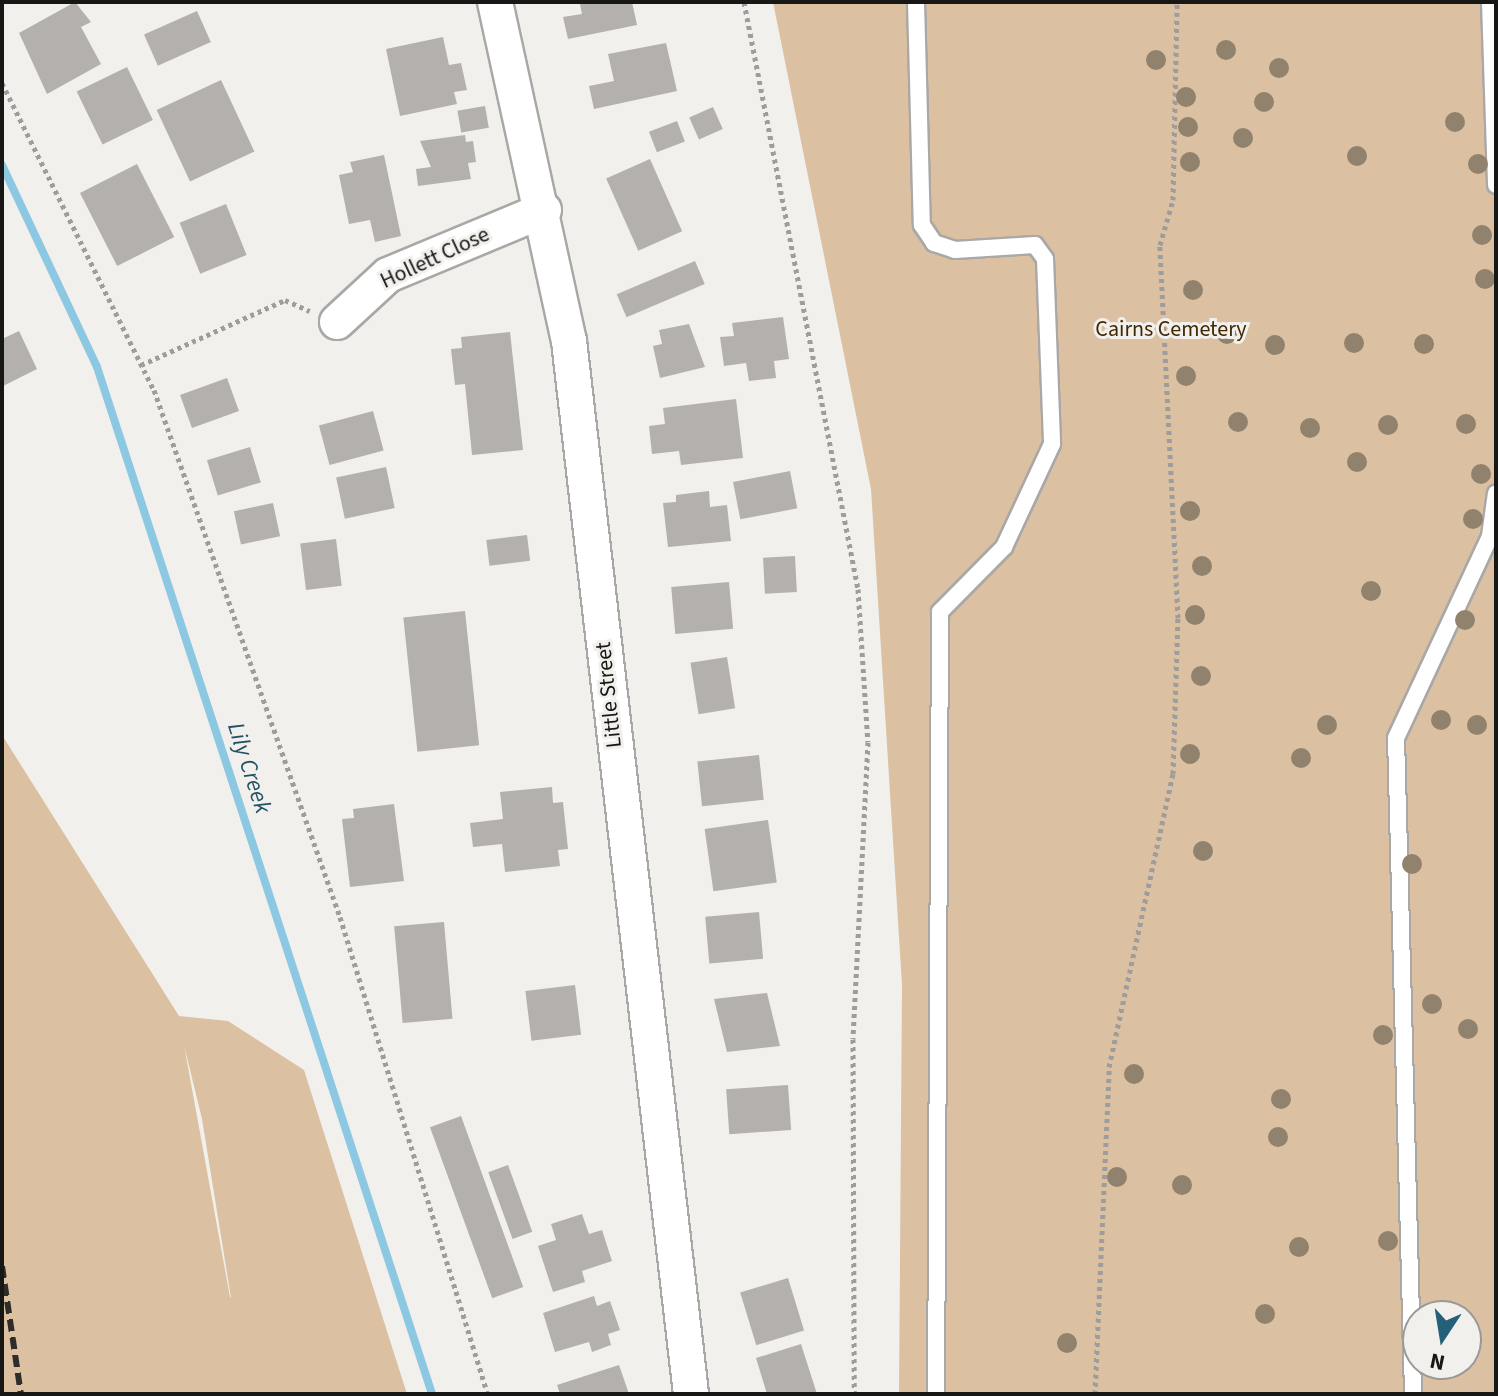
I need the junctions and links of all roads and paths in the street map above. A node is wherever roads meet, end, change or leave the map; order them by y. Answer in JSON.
{"nodes":[{"id":1,"x":495,"y":2,"type":"edge"},
{"id":2,"x":744,"y":2,"type":"edge"},
{"id":3,"x":916,"y":2,"type":"edge"},
{"id":4,"x":1177,"y":2,"type":"edge"},
{"id":5,"x":1490,"y":2,"type":"edge"},
{"id":6,"x":2,"y":83,"type":"edge"},
{"id":7,"x":1496,"y":185,"type":"edge"},
{"id":8,"x":544,"y":210,"type":"junction"},
{"id":9,"x":337,"y":322,"type":"joint"},
{"id":10,"x":141,"y":365,"type":"junction"},
{"id":11,"x":1496,"y":493,"type":"edge"},
{"id":12,"x":488,"y":1394,"type":"edge"},
{"id":13,"x":691,"y":1394,"type":"edge"},
{"id":14,"x":854,"y":1394,"type":"edge"},
{"id":15,"x":936,"y":1394,"type":"edge"},
{"id":16,"x":1095,"y":1394,"type":"edge"},
{"id":17,"x":1413,"y":1394,"type":"edge"}],
"edges":[{"from":1,"to":8,"type":"street","name":"Little Street"},
{"from":2,"to":14,"type":"path"},
{"from":3,"to":15,"type":"lane"},
{"from":4,"to":16,"type":"path"},
{"from":5,"to":7,"type":"lane"},
{"from":6,"to":10,"type":"path"},
{"from":8,"to":9,"type":"street","name":"Hollett Close"},
{"from":8,"to":13,"type":"street","name":"Little Street"},
{"from":9,"to":10,"type":"path"},
{"from":10,"to":12,"type":"path"},
{"from":11,"to":17,"type":"lane"}]}
